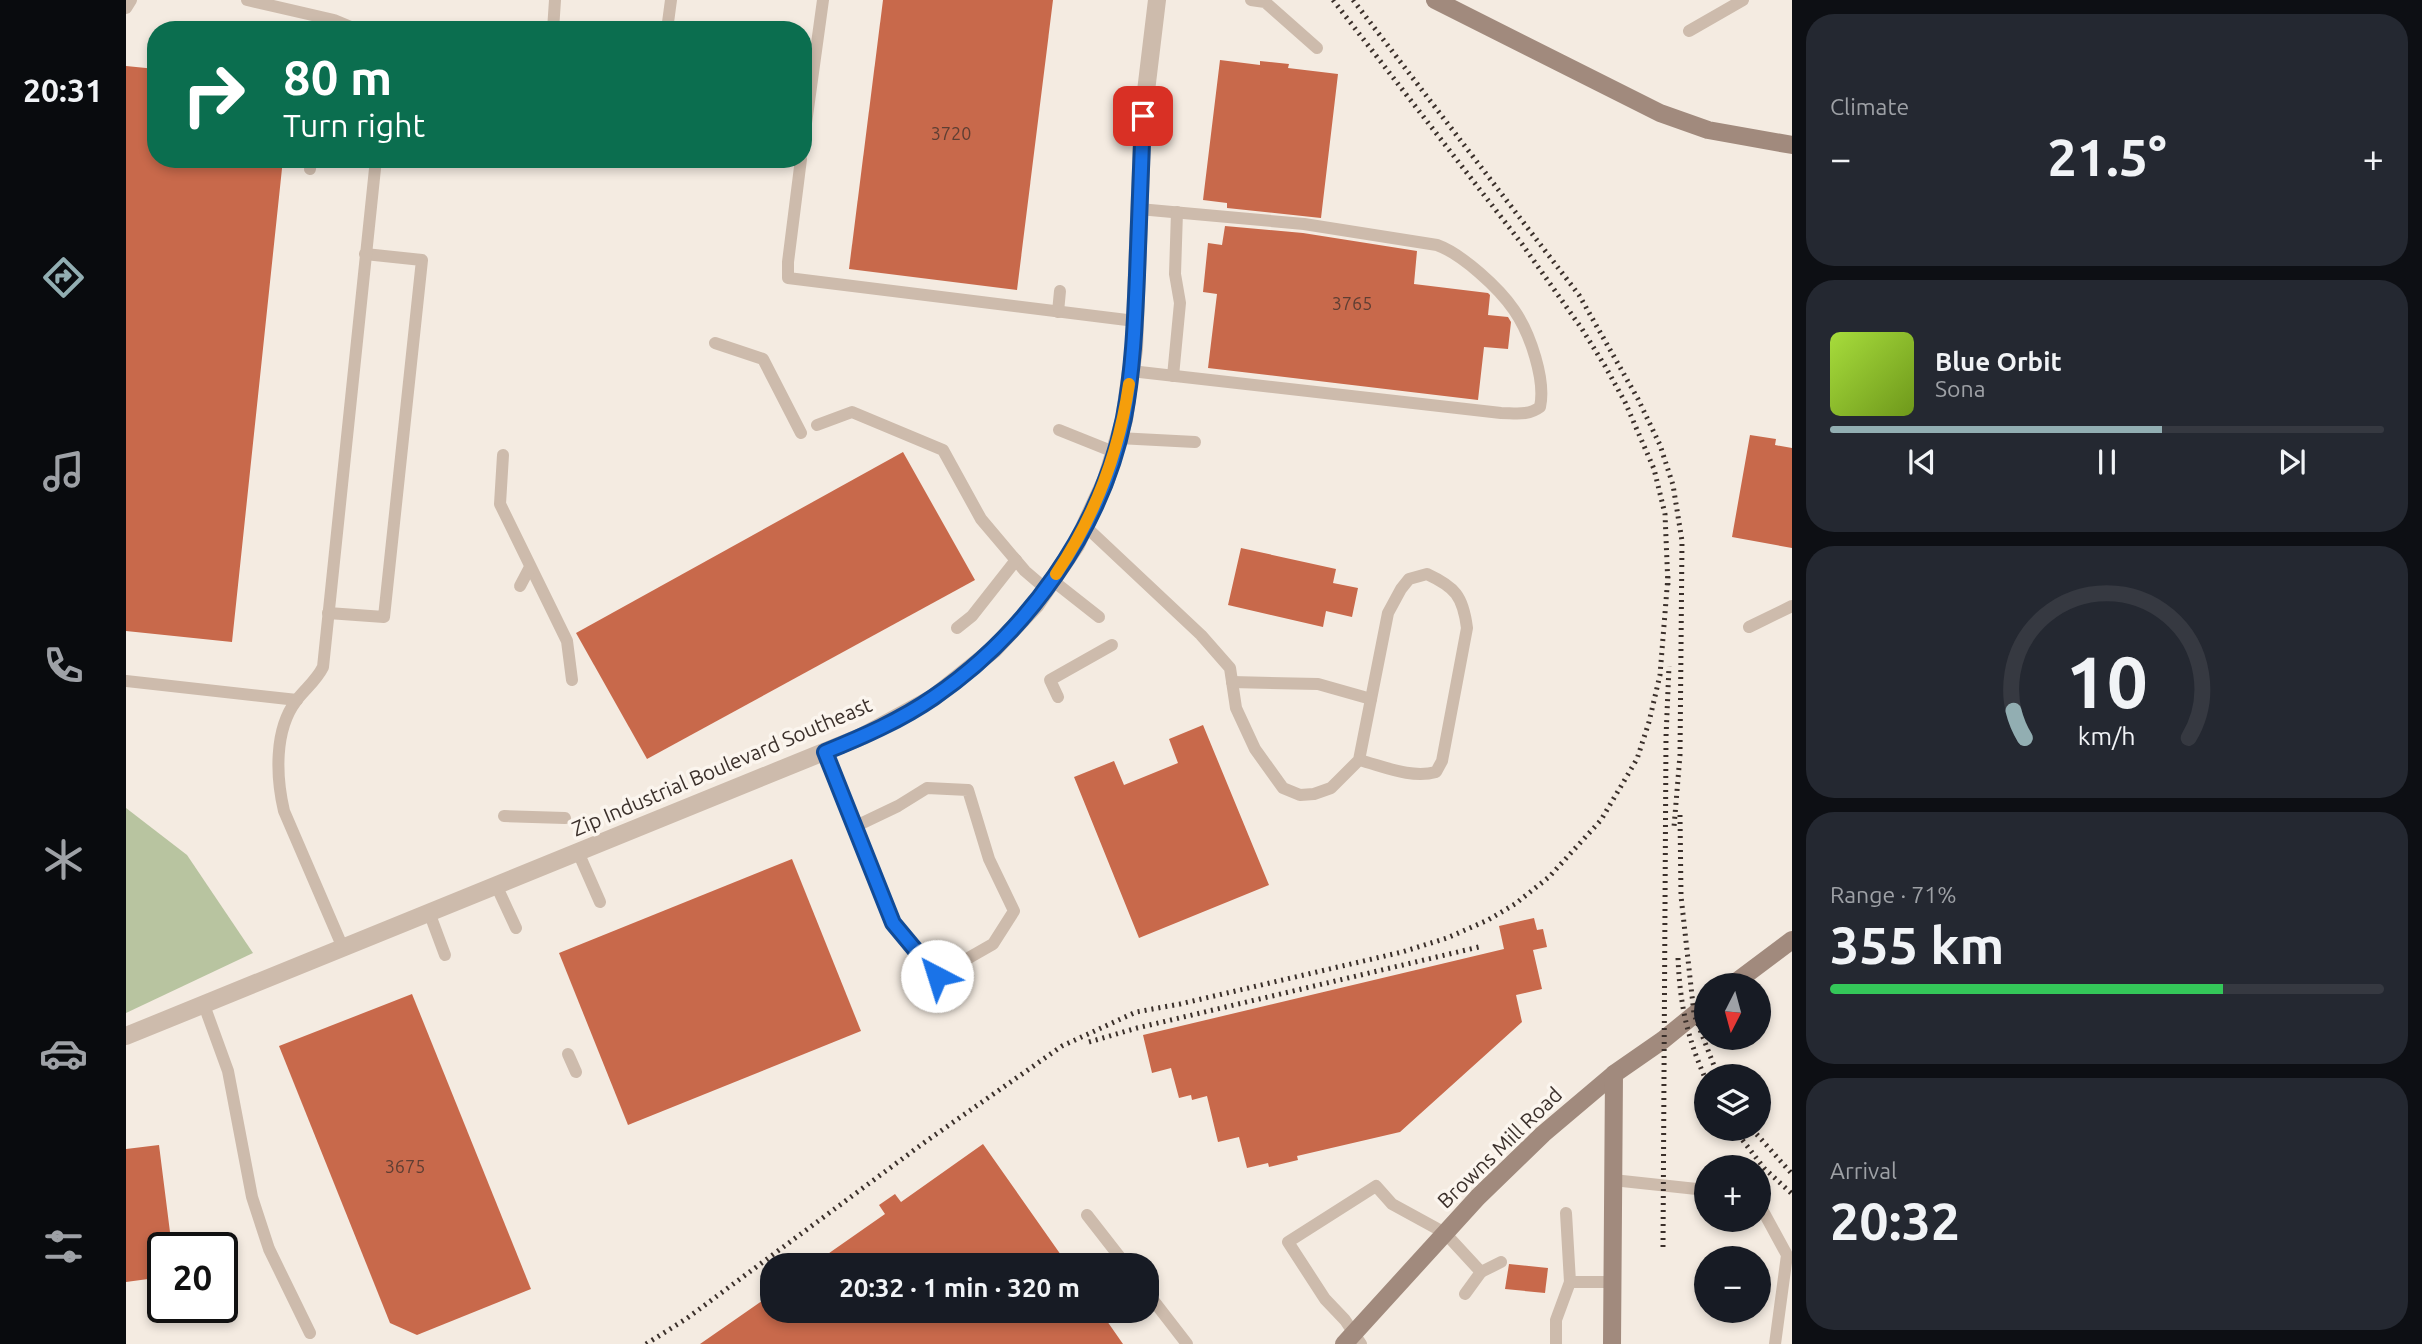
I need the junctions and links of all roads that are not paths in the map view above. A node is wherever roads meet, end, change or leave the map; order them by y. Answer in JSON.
{"nodes":[{"id":1,"x":131,"y":0,"type":"edge"},
{"id":2,"x":247,"y":0,"type":"edge"},
{"id":3,"x":555,"y":0,"type":"edge"},
{"id":4,"x":671,"y":0,"type":"edge"},
{"id":5,"x":822,"y":0,"type":"edge"},
{"id":6,"x":1157,"y":0,"type":"edge"},
{"id":7,"x":1251,"y":0,"type":"edge"},
{"id":8,"x":1435,"y":0,"type":"edge"},
{"id":9,"x":1743,"y":0,"type":"edge"},
{"id":10,"x":126,"y":8,"type":"edge"},
{"id":11,"x":336,"y":21,"type":"edge"},
{"id":12,"x":554,"y":21,"type":"edge"},
{"id":13,"x":668,"y":21,"type":"edge"},
{"id":14,"x":1689,"y":31,"type":"dead end"},
{"id":15,"x":1317,"y":48,"type":"dead end"},
{"id":16,"x":812,"y":76,"type":"edge"},
{"id":17,"x":1792,"y":145,"type":"edge"},
{"id":18,"x":375,"y":168,"type":"edge"},
{"id":19,"x":800,"y":168,"type":"edge"},
{"id":20,"x":1139,"y":209,"type":"junction"},
{"id":21,"x":1177,"y":212,"type":"junction"},
{"id":22,"x":365,"y":254,"type":"junction"},
{"id":23,"x":1060,"y":291,"type":"dead end"},
{"id":24,"x":1058,"y":312,"type":"junction"},
{"id":25,"x":1135,"y":321,"type":"junction"},
{"id":26,"x":715,"y":343,"type":"dead end"},
{"id":27,"x":1131,"y":371,"type":"junction"},
{"id":28,"x":1173,"y":376,"type":"junction"},
{"id":29,"x":817,"y":425,"type":"dead end"},
{"id":30,"x":1059,"y":430,"type":"dead end"},
{"id":31,"x":801,"y":433,"type":"dead end"},
{"id":32,"x":1195,"y":442,"type":"dead end"},
{"id":33,"x":1116,"y":445,"type":"junction"},
{"id":34,"x":503,"y":455,"type":"dead end"},
{"id":35,"x":1085,"y":526,"type":"junction"},
{"id":36,"x":1016,"y":560,"type":"junction"},
{"id":37,"x":530,"y":567,"type":"junction"},
{"id":38,"x":1049,"y":584,"type":"junction"},
{"id":39,"x":520,"y":586,"type":"dead end"},
{"id":40,"x":1792,"y":606,"type":"edge"},
{"id":41,"x":328,"y":613,"type":"junction"},
{"id":42,"x":1099,"y":617,"type":"dead end"},
{"id":43,"x":1749,"y":627,"type":"dead end"},
{"id":44,"x":957,"y":628,"type":"dead end"},
{"id":45,"x":1112,"y":645,"type":"dead end"},
{"id":46,"x":572,"y":680,"type":"dead end"},
{"id":47,"x":126,"y":681,"type":"edge"},
{"id":48,"x":1232,"y":682,"type":"junction"},
{"id":49,"x":1058,"y":697,"type":"dead end"},
{"id":50,"x":1371,"y":699,"type":"junction"},
{"id":51,"x":297,"y":700,"type":"junction"},
{"id":52,"x":825,"y":752,"type":"junction"},
{"id":53,"x":1359,"y":760,"type":"junction"},
{"id":54,"x":504,"y":816,"type":"dead end"},
{"id":55,"x":565,"y":818,"type":"dead end"},
{"id":56,"x":854,"y":827,"type":"junction"},
{"id":57,"x":578,"y":852,"type":"junction"},
{"id":58,"x":496,"y":885,"type":"junction"},
{"id":59,"x":600,"y":902,"type":"dead end"},
{"id":60,"x":429,"y":912,"type":"junction"},
{"id":61,"x":516,"y":928,"type":"dead end"},
{"id":62,"x":1792,"y":940,"type":"edge"},
{"id":63,"x":343,"y":948,"type":"junction"},
{"id":64,"x":445,"y":955,"type":"dead end"},
{"id":65,"x":1748,"y":973,"type":"edge"},
{"id":66,"x":204,"y":1005,"type":"junction"},
{"id":67,"x":1694,"y":1014,"type":"edge"},
{"id":68,"x":126,"y":1036,"type":"edge"},
{"id":69,"x":568,"y":1054,"type":"dead end"},
{"id":70,"x":576,"y":1072,"type":"dead end"},
{"id":71,"x":1614,"y":1074,"type":"junction"},
{"id":72,"x":1613,"y":1180,"type":"junction"},
{"id":73,"x":1694,"y":1189,"type":"edge"},
{"id":74,"x":1566,"y":1213,"type":"dead end"},
{"id":75,"x":1087,"y":1215,"type":"dead end"},
{"id":76,"x":1771,"y":1226,"type":"edge"},
{"id":77,"x":1445,"y":1233,"type":"junction"},
{"id":78,"x":1117,"y":1253,"type":"edge"},
{"id":79,"x":1501,"y":1262,"type":"dead end"},
{"id":80,"x":1481,"y":1272,"type":"junction"},
{"id":81,"x":1570,"y":1282,"type":"junction"},
{"id":82,"x":1613,"y":1282,"type":"junction"},
{"id":83,"x":1465,"y":1294,"type":"dead end"},
{"id":84,"x":1159,"y":1308,"type":"edge"},
{"id":85,"x":310,"y":1333,"type":"dead end"},
{"id":86,"x":1353,"y":1341,"type":"edge"},
{"id":87,"x":1187,"y":1344,"type":"edge"},
{"id":88,"x":1556,"y":1344,"type":"edge"},
{"id":89,"x":1612,"y":1344,"type":"edge"},
{"id":90,"x":1775,"y":1344,"type":"edge"}],
"edges":[{"from":1,"to":10,"type":"lane"},
{"from":2,"to":11,"type":"lane"},
{"from":3,"to":12,"type":"lane"},
{"from":4,"to":13,"type":"lane"},
{"from":5,"to":16,"type":"lane"},
{"from":6,"to":20,"type":"street","name":"Zip Industrial Boulevard Southeast"},
{"from":7,"to":15,"type":"lane"},
{"from":8,"to":17,"type":"street"},
{"from":9,"to":14,"type":"lane"},
{"from":18,"to":22,"type":"lane"},
{"from":19,"to":24,"type":"lane"},
{"from":20,"to":21,"type":"lane"},
{"from":20,"to":25,"type":"street","name":"Zip Industrial Boulevard Southeast"},
{"from":21,"to":28,"type":"lane"},
{"from":21,"to":28,"type":"lane"},
{"from":22,"to":41,"type":"lane"},
{"from":22,"to":41,"type":"lane"},
{"from":23,"to":24,"type":"lane"},
{"from":24,"to":25,"type":"lane"},
{"from":25,"to":27,"type":"street","name":"Zip Industrial Boulevard Southeast"},
{"from":26,"to":31,"type":"lane"},
{"from":27,"to":28,"type":"lane"},
{"from":27,"to":33,"type":"street","name":"Zip Industrial Boulevard Southeast"},
{"from":29,"to":36,"type":"lane"},
{"from":30,"to":33,"type":"lane"},
{"from":32,"to":33,"type":"lane"},
{"from":33,"to":35,"type":"street","name":"Zip Industrial Boulevard Southeast"},
{"from":34,"to":37,"type":"lane"},
{"from":35,"to":38,"type":"street","name":"Zip Industrial Boulevard Southeast"},
{"from":35,"to":48,"type":"lane"},
{"from":36,"to":38,"type":"lane"},
{"from":36,"to":44,"type":"lane"},
{"from":37,"to":39,"type":"lane"},
{"from":37,"to":46,"type":"lane"},
{"from":38,"to":42,"type":"lane"},
{"from":38,"to":52,"type":"street","name":"Zip Industrial Boulevard Southeast"},
{"from":40,"to":43,"type":"lane"},
{"from":41,"to":51,"type":"lane"},
{"from":45,"to":49,"type":"lane"},
{"from":47,"to":51,"type":"lane"},
{"from":48,"to":50,"type":"lane"},
{"from":48,"to":53,"type":"lane"},
{"from":50,"to":53,"type":"lane"},
{"from":50,"to":53,"type":"lane"},
{"from":51,"to":63,"type":"lane"},
{"from":52,"to":56,"type":"lane"},
{"from":52,"to":57,"type":"street","name":"Zip Industrial Boulevard Southeast"},
{"from":54,"to":55,"type":"lane"},
{"from":56,"to":56,"type":"lane"},
{"from":57,"to":58,"type":"street","name":"Zip Industrial Boulevard Southeast"},
{"from":57,"to":59,"type":"lane"},
{"from":58,"to":60,"type":"street","name":"Zip Industrial Boulevard Southeast"},
{"from":58,"to":61,"type":"lane"},
{"from":60,"to":63,"type":"street","name":"Zip Industrial Boulevard Southeast"},
{"from":60,"to":64,"type":"lane"},
{"from":62,"to":65,"type":"street"},
{"from":63,"to":66,"type":"street","name":"Zip Industrial Boulevard Southeast"},
{"from":66,"to":68,"type":"street","name":"Zip Industrial Boulevard Southeast"},
{"from":66,"to":85,"type":"lane"},
{"from":67,"to":71,"type":"street","name":"Browns Mill Road"},
{"from":69,"to":70,"type":"lane"},
{"from":71,"to":72,"type":"street"},
{"from":71,"to":77,"type":"street","name":"Browns Mill Road"},
{"from":72,"to":73,"type":"lane"},
{"from":72,"to":82,"type":"street"},
{"from":74,"to":81,"type":"lane"},
{"from":75,"to":78,"type":"lane"},
{"from":76,"to":90,"type":"lane"},
{"from":77,"to":80,"type":"lane"},
{"from":77,"to":86,"type":"street","name":"Browns Mill Road"},
{"from":77,"to":86,"type":"lane"},
{"from":79,"to":80,"type":"lane"},
{"from":80,"to":83,"type":"lane"},
{"from":81,"to":82,"type":"lane"},
{"from":81,"to":88,"type":"lane"},
{"from":82,"to":89,"type":"street"},
{"from":84,"to":87,"type":"lane"}]}
